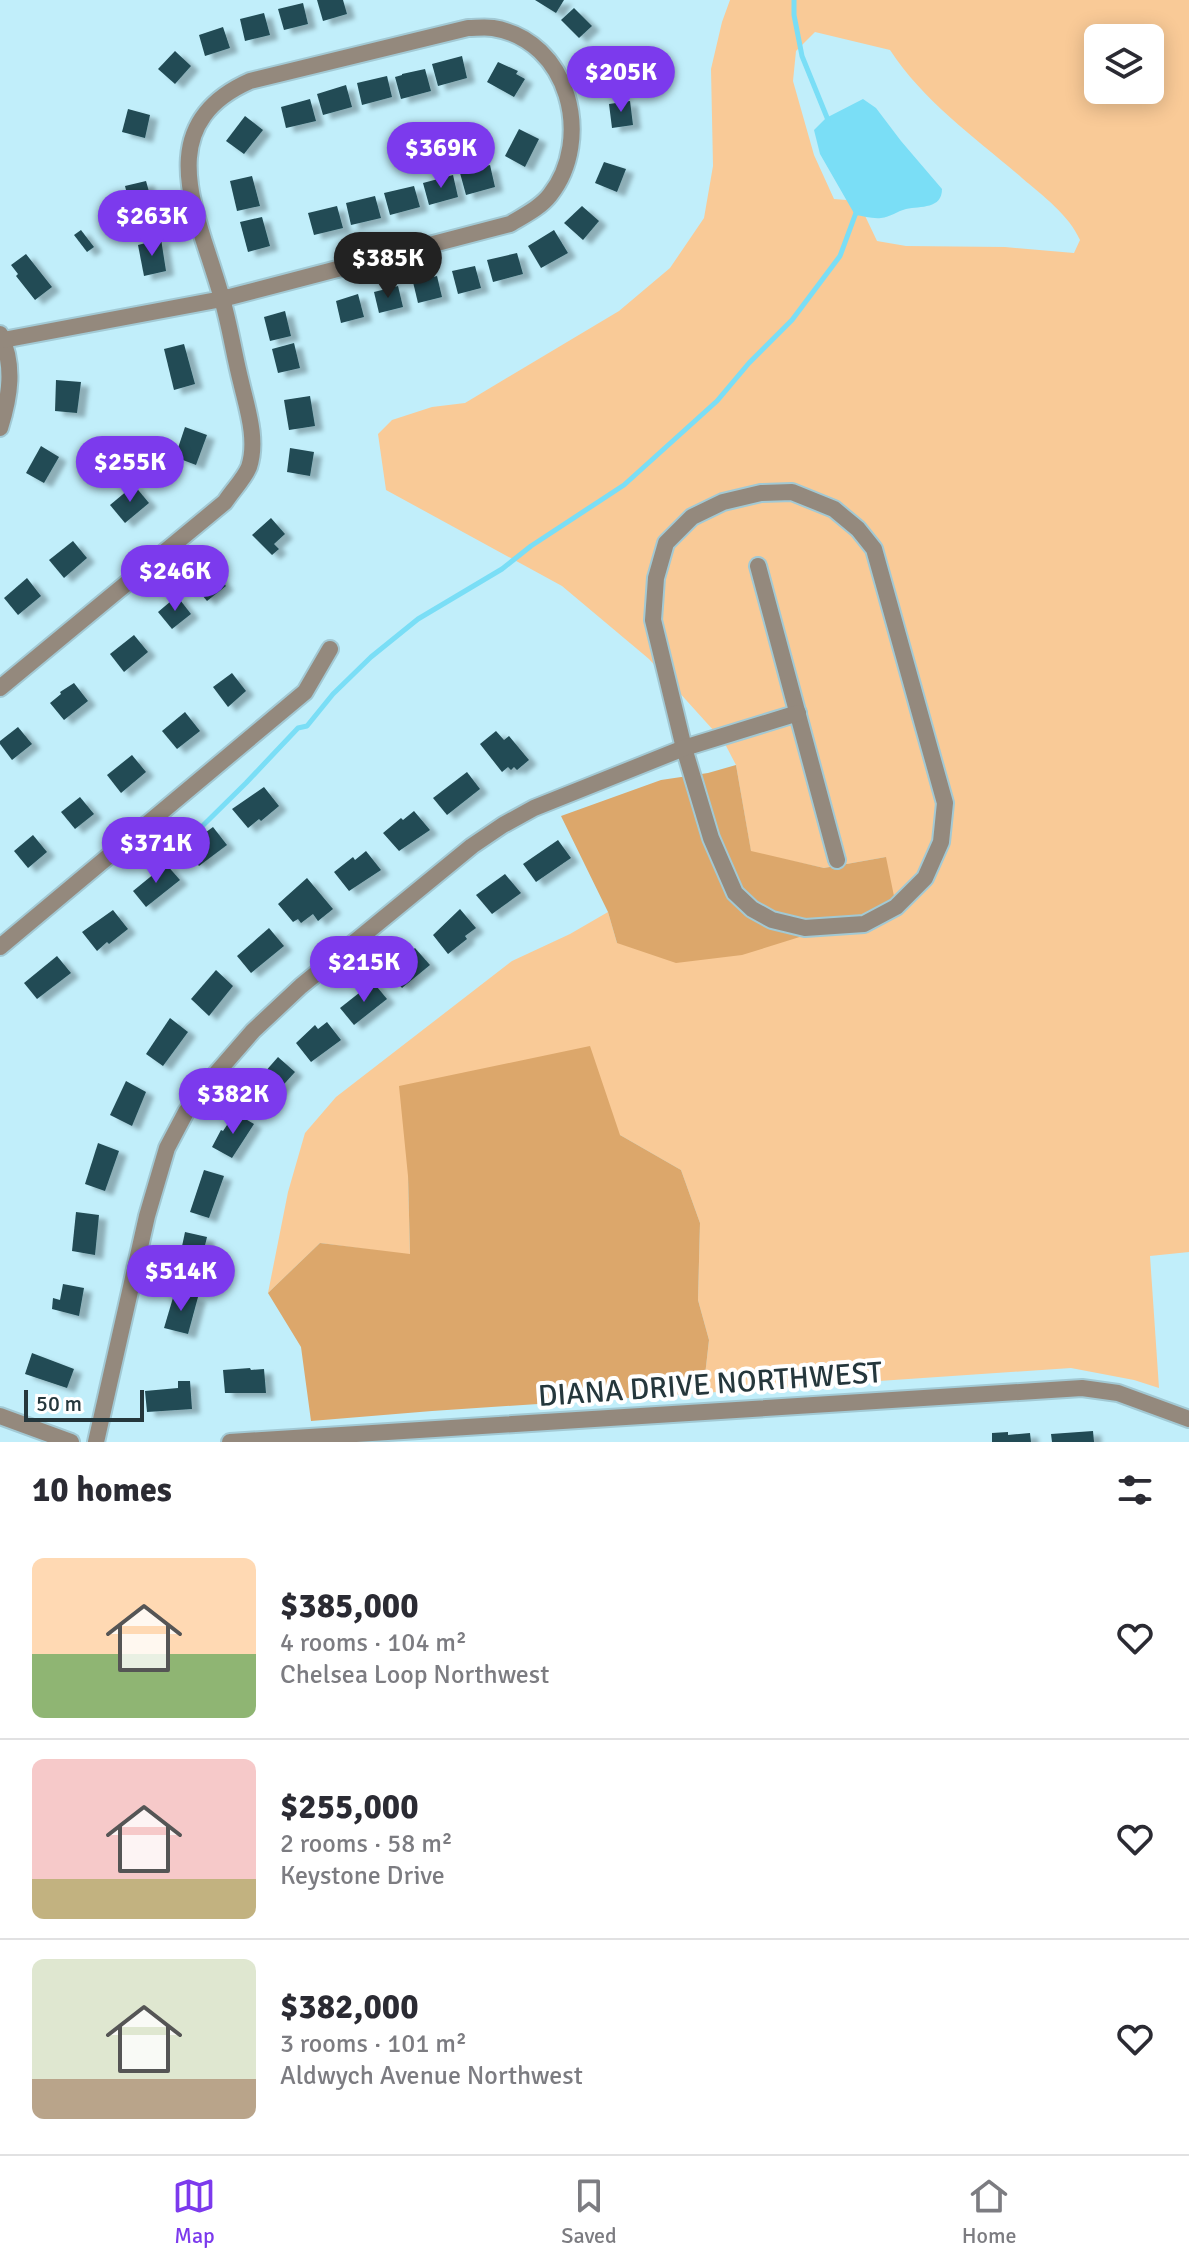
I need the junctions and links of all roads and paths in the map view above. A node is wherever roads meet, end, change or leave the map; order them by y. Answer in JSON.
{"nodes":[{"id":1,"x":222,"y":299,"type":"junction"},
{"id":2,"x":2,"y":337,"type":"edge"},
{"id":3,"x":0,"y":428,"type":"edge"},
{"id":4,"x":758,"y":566,"type":"dead end"},
{"id":5,"x":330,"y":649,"type":"dead end"},
{"id":6,"x":0,"y":688,"type":"edge"},
{"id":7,"x":798,"y":713,"type":"junction"},
{"id":8,"x":684,"y":748,"type":"junction"},
{"id":9,"x":837,"y":860,"type":"dead end"},
{"id":10,"x":0,"y":947,"type":"edge"},
{"id":11,"x":0,"y":1416,"type":"edge"},
{"id":12,"x":1189,"y":1419,"type":"edge"},
{"id":13,"x":71,"y":1442,"type":"edge"},
{"id":14,"x":96,"y":1442,"type":"edge"},
{"id":15,"x":230,"y":1442,"type":"edge"}],
"edges":[{"from":1,"to":1,"type":"street"},
{"from":1,"to":2,"type":"street"},
{"from":1,"to":6,"type":"street"},
{"from":2,"to":3,"type":"street"},
{"from":4,"to":7,"type":"street"},
{"from":5,"to":10,"type":"street"},
{"from":7,"to":8,"type":"street"},
{"from":7,"to":9,"type":"street"},
{"from":8,"to":8,"type":"street"},
{"from":8,"to":14,"type":"street"},
{"from":11,"to":13,"type":"street"},
{"from":12,"to":15,"type":"street","name":"DIANA DRIVE NORTHWEST"}]}
